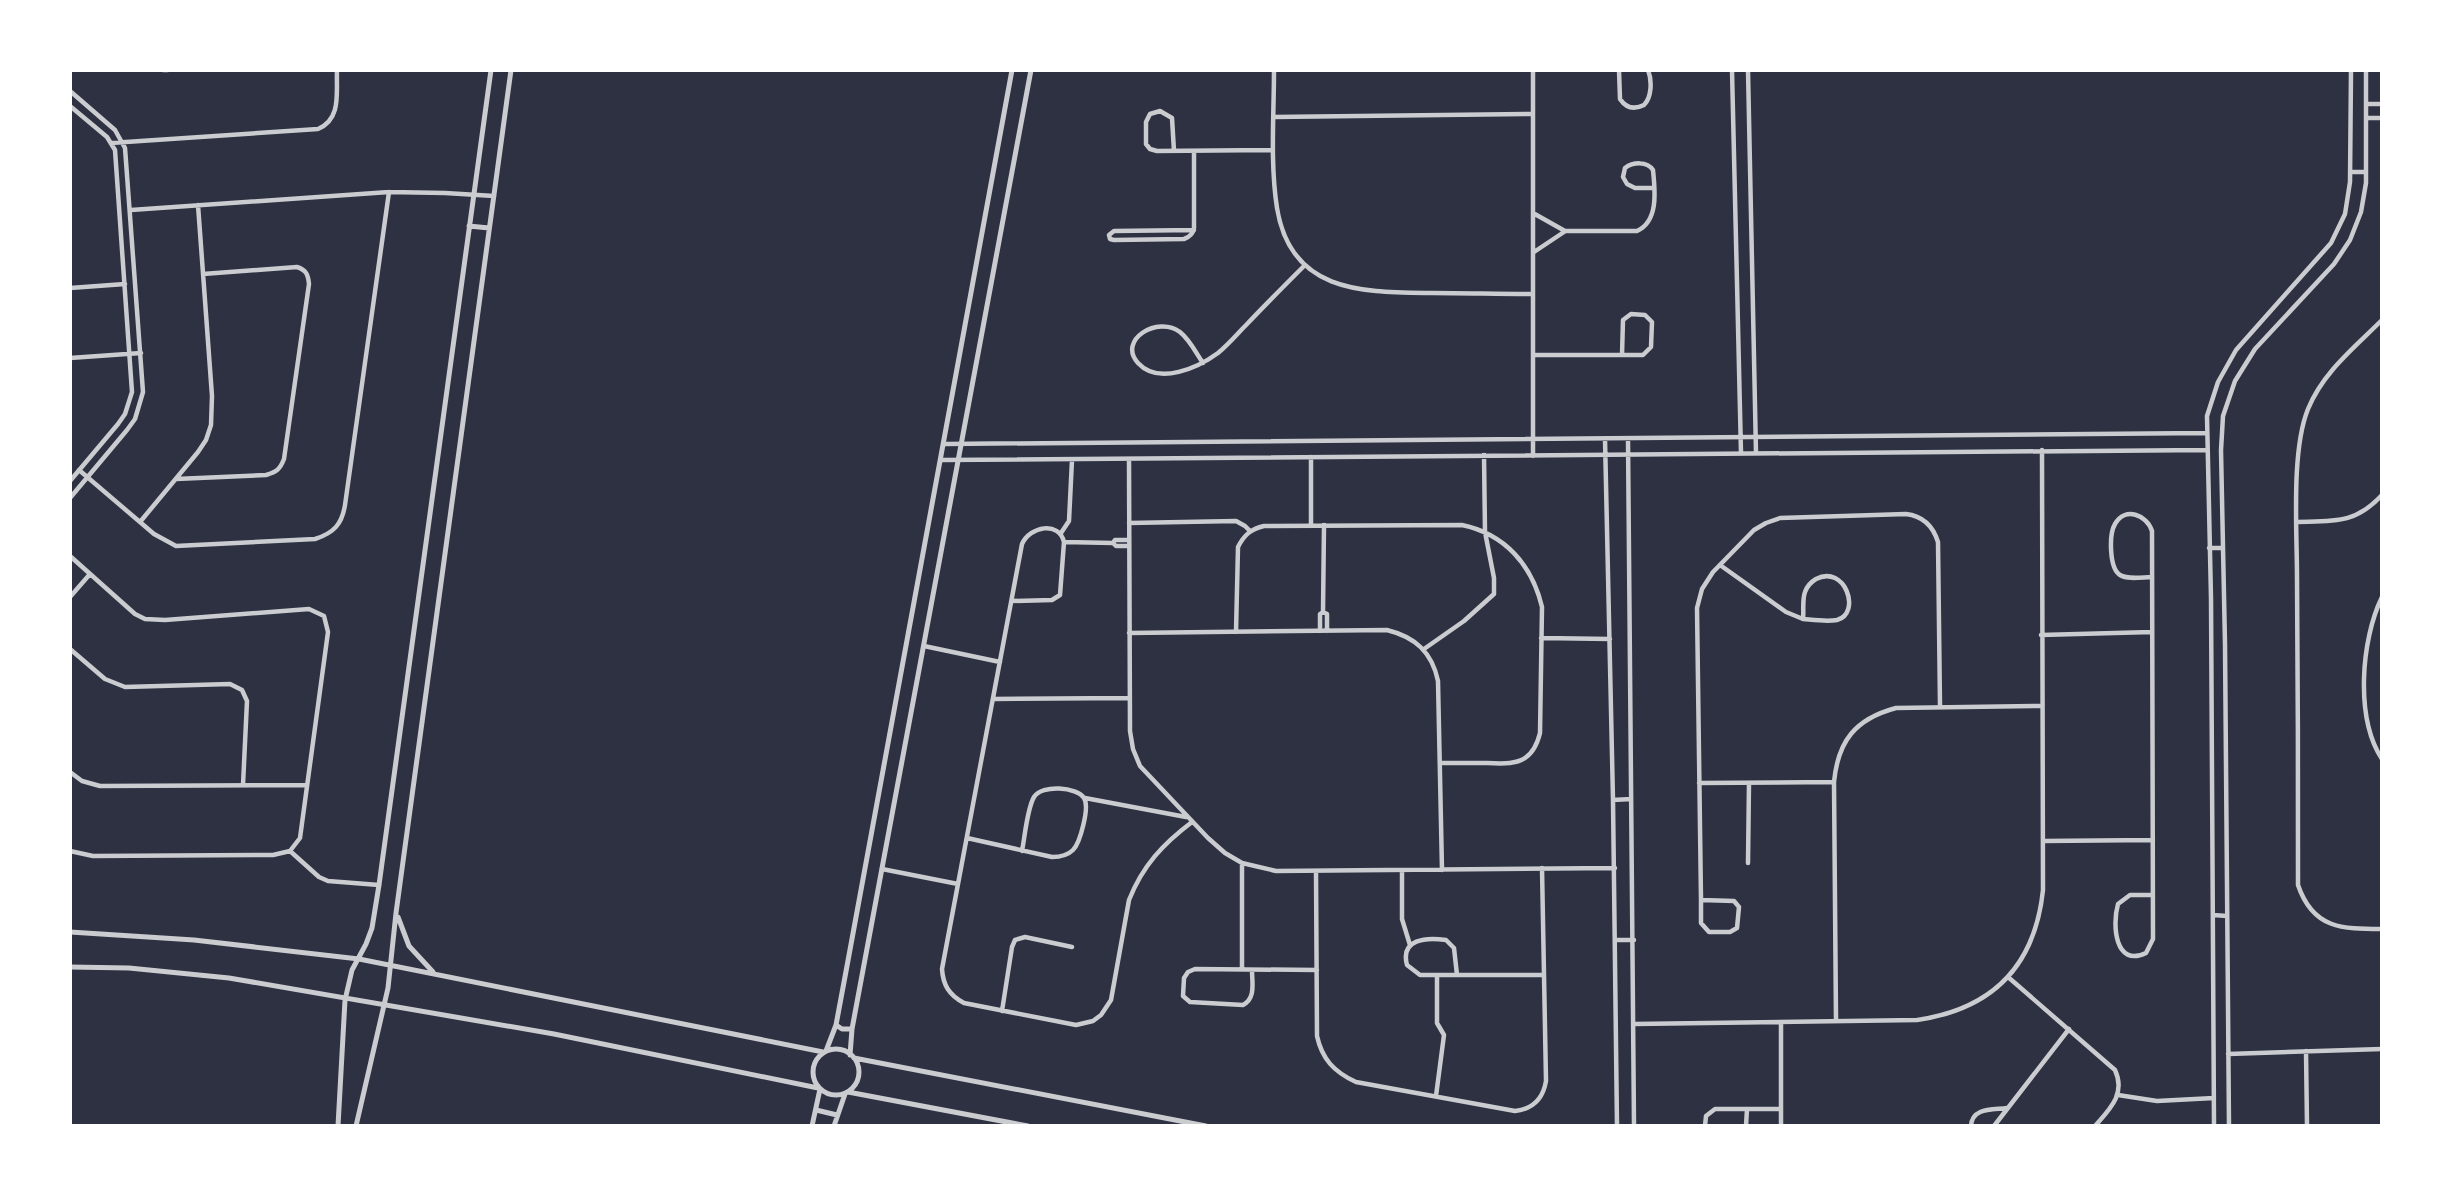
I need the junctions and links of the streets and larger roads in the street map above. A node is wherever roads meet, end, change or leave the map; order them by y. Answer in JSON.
{"nodes":[{"id":1,"x":163,"y":70,"type":"edge"},
{"id":2,"x":168,"y":70,"type":"edge"},
{"id":3,"x":337,"y":70,"type":"edge"},
{"id":4,"x":491,"y":70,"type":"edge"},
{"id":5,"x":511,"y":70,"type":"edge"},
{"id":6,"x":1012,"y":70,"type":"edge"},
{"id":7,"x":1031,"y":70,"type":"edge"},
{"id":8,"x":1273,"y":70,"type":"edge"},
{"id":9,"x":1532,"y":70,"type":"edge"},
{"id":10,"x":1619,"y":70,"type":"edge"},
{"id":11,"x":1648,"y":70,"type":"edge"},
{"id":12,"x":1731,"y":70,"type":"edge"},
{"id":13,"x":1748,"y":70,"type":"edge"},
{"id":14,"x":2351,"y":70,"type":"edge"},
{"id":15,"x":2366,"y":70,"type":"edge"},
{"id":16,"x":70,"y":91,"type":"edge"},
{"id":17,"x":2367,"y":104,"type":"junction"},
{"id":18,"x":2382,"y":104,"type":"edge"},
{"id":19,"x":70,"y":106,"type":"edge"},
{"id":20,"x":1532,"y":114,"type":"junction"},
{"id":21,"x":1275,"y":117,"type":"junction"},
{"id":22,"x":2366,"y":118,"type":"junction"},
{"id":23,"x":2382,"y":118,"type":"edge"},
{"id":24,"x":123,"y":142,"type":"junction"},
{"id":25,"x":111,"y":143,"type":"junction"},
{"id":26,"x":1273,"y":150,"type":"junction"},
{"id":27,"x":1174,"y":151,"type":"junction"},
{"id":28,"x":1194,"y":151,"type":"junction"},
{"id":29,"x":2350,"y":172,"type":"junction"},
{"id":30,"x":2366,"y":172,"type":"junction"},
{"id":31,"x":1654,"y":188,"type":"junction"},
{"id":32,"x":389,"y":192,"type":"junction"},
{"id":33,"x":474,"y":195,"type":"junction"},
{"id":34,"x":494,"y":196,"type":"junction"},
{"id":35,"x":198,"y":205,"type":"junction"},
{"id":36,"x":131,"y":210,"type":"junction"},
{"id":37,"x":1533,"y":212,"type":"junction"},
{"id":38,"x":469,"y":226,"type":"junction"},
{"id":39,"x":489,"y":229,"type":"junction"},
{"id":40,"x":1194,"y":230,"type":"junction"},
{"id":41,"x":1565,"y":231,"type":"junction"},
{"id":42,"x":1533,"y":253,"type":"junction"},
{"id":43,"x":1305,"y":265,"type":"junction"},
{"id":44,"x":203,"y":274,"type":"junction"},
{"id":45,"x":125,"y":284,"type":"junction"},
{"id":46,"x":70,"y":288,"type":"edge"},
{"id":47,"x":1533,"y":294,"type":"junction"},
{"id":48,"x":2382,"y":320,"type":"edge"},
{"id":49,"x":130,"y":354,"type":"junction"},
{"id":50,"x":141,"y":354,"type":"junction"},
{"id":51,"x":1533,"y":355,"type":"junction"},
{"id":52,"x":1622,"y":355,"type":"junction"},
{"id":53,"x":70,"y":358,"type":"edge"},
{"id":54,"x":1203,"y":363,"type":"junction"},
{"id":55,"x":2207,"y":433,"type":"junction"},
{"id":56,"x":1740,"y":438,"type":"junction"},
{"id":57,"x":1756,"y":438,"type":"junction"},
{"id":58,"x":1533,"y":439,"type":"junction"},
{"id":59,"x":1605,"y":439,"type":"junction"},
{"id":60,"x":1628,"y":439,"type":"junction"},
{"id":61,"x":945,"y":444,"type":"junction"},
{"id":62,"x":961,"y":444,"type":"junction"},
{"id":63,"x":2042,"y":450,"type":"junction"},
{"id":64,"x":2206,"y":450,"type":"junction"},
{"id":65,"x":1741,"y":453,"type":"junction"},
{"id":66,"x":1756,"y":453,"type":"junction"},
{"id":67,"x":1484,"y":455,"type":"junction"},
{"id":68,"x":1605,"y":455,"type":"junction"},
{"id":69,"x":1629,"y":455,"type":"junction"},
{"id":70,"x":1533,"y":456,"type":"junction"},
{"id":71,"x":1311,"y":457,"type":"junction"},
{"id":72,"x":959,"y":459,"type":"junction"},
{"id":73,"x":1129,"y":459,"type":"junction"},
{"id":74,"x":942,"y":460,"type":"junction"},
{"id":75,"x":1072,"y":460,"type":"junction"},
{"id":76,"x":79,"y":470,"type":"junction"},
{"id":77,"x":88,"y":477,"type":"junction"},
{"id":78,"x":176,"y":479,"type":"junction"},
{"id":79,"x":70,"y":481,"type":"edge"},
{"id":80,"x":2382,"y":495,"type":"edge"},
{"id":81,"x":70,"y":498,"type":"edge"},
{"id":82,"x":140,"y":522,"type":"junction"},
{"id":83,"x":2297,"y":522,"type":"junction"},
{"id":84,"x":1129,"y":523,"type":"junction"},
{"id":85,"x":1324,"y":525,"type":"junction"},
{"id":86,"x":1311,"y":526,"type":"junction"},
{"id":87,"x":1250,"y":531,"type":"junction"},
{"id":88,"x":1485,"y":532,"type":"junction"},
{"id":89,"x":1061,"y":533,"type":"junction"},
{"id":90,"x":1065,"y":542,"type":"junction"},
{"id":91,"x":1129,"y":543,"type":"junction"},
{"id":92,"x":2209,"y":548,"type":"junction"},
{"id":93,"x":2223,"y":548,"type":"junction"},
{"id":94,"x":70,"y":556,"type":"edge"},
{"id":95,"x":1720,"y":565,"type":"junction"},
{"id":96,"x":90,"y":574,"type":"junction"},
{"id":97,"x":2152,"y":577,"type":"junction"},
{"id":98,"x":70,"y":597,"type":"edge"},
{"id":99,"x":2382,"y":597,"type":"edge"},
{"id":100,"x":1012,"y":601,"type":"junction"},
{"id":101,"x":1323,"y":612,"type":"junction"},
{"id":102,"x":1803,"y":620,"type":"junction"},
{"id":103,"x":1320,"y":631,"type":"junction"},
{"id":104,"x":1327,"y":631,"type":"junction"},
{"id":105,"x":1236,"y":632,"type":"junction"},
{"id":106,"x":2152,"y":632,"type":"junction"},
{"id":107,"x":1129,"y":633,"type":"junction"},
{"id":108,"x":2041,"y":635,"type":"junction"},
{"id":109,"x":1541,"y":638,"type":"junction"},
{"id":110,"x":1610,"y":639,"type":"junction"},
{"id":111,"x":924,"y":646,"type":"junction"},
{"id":112,"x":70,"y":649,"type":"edge"},
{"id":113,"x":1424,"y":649,"type":"junction"},
{"id":114,"x":1000,"y":662,"type":"junction"},
{"id":115,"x":1130,"y":698,"type":"junction"},
{"id":116,"x":993,"y":699,"type":"junction"},
{"id":117,"x":1940,"y":706,"type":"junction"},
{"id":118,"x":2041,"y":706,"type":"junction"},
{"id":119,"x":2382,"y":760,"type":"edge"},
{"id":120,"x":1440,"y":763,"type":"junction"},
{"id":121,"x":70,"y":772,"type":"edge"},
{"id":122,"x":1834,"y":782,"type":"junction"},
{"id":123,"x":1699,"y":783,"type":"junction"},
{"id":124,"x":1749,"y":783,"type":"junction"},
{"id":125,"x":243,"y":785,"type":"junction"},
{"id":126,"x":307,"y":785,"type":"junction"},
{"id":127,"x":1084,"y":798,"type":"junction"},
{"id":128,"x":1631,"y":799,"type":"junction"},
{"id":129,"x":1614,"y":800,"type":"junction"},
{"id":130,"x":1191,"y":820,"type":"junction"},
{"id":131,"x":967,"y":838,"type":"junction"},
{"id":132,"x":2153,"y":840,"type":"junction"},
{"id":133,"x":2043,"y":841,"type":"junction"},
{"id":134,"x":70,"y":851,"type":"edge"},
{"id":135,"x":289,"y":851,"type":"junction"},
{"id":136,"x":1023,"y":851,"type":"junction"},
{"id":137,"x":1242,"y":863,"type":"junction"},
{"id":138,"x":1748,"y":863,"type":"dead end"},
{"id":139,"x":1615,"y":868,"type":"junction"},
{"id":140,"x":882,"y":869,"type":"junction"},
{"id":141,"x":1542,"y":869,"type":"junction"},
{"id":142,"x":1402,"y":870,"type":"junction"},
{"id":143,"x":1442,"y":870,"type":"junction"},
{"id":144,"x":1316,"y":871,"type":"junction"},
{"id":145,"x":958,"y":884,"type":"junction"},
{"id":146,"x":379,"y":885,"type":"junction"},
{"id":147,"x":2153,"y":895,"type":"junction"},
{"id":148,"x":1701,"y":900,"type":"junction"},
{"id":149,"x":396,"y":913,"type":"junction"},
{"id":150,"x":2213,"y":915,"type":"junction"},
{"id":151,"x":2227,"y":916,"type":"junction"},
{"id":152,"x":2382,"y":929,"type":"edge"},
{"id":153,"x":70,"y":932,"type":"edge"},
{"id":154,"x":1615,"y":940,"type":"junction"},
{"id":155,"x":1634,"y":940,"type":"junction"},
{"id":156,"x":1410,"y":945,"type":"junction"},
{"id":157,"x":1072,"y":947,"type":"dead end"},
{"id":158,"x":359,"y":959,"type":"junction"},
{"id":159,"x":391,"y":965,"type":"junction"},
{"id":160,"x":70,"y":967,"type":"edge"},
{"id":161,"x":1242,"y":970,"type":"junction"},
{"id":162,"x":1252,"y":970,"type":"junction"},
{"id":163,"x":1317,"y":970,"type":"junction"},
{"id":164,"x":436,"y":974,"type":"junction"},
{"id":165,"x":1437,"y":975,"type":"junction"},
{"id":166,"x":1457,"y":975,"type":"junction"},
{"id":167,"x":1544,"y":975,"type":"junction"},
{"id":168,"x":2008,"y":977,"type":"junction"},
{"id":169,"x":345,"y":1000,"type":"junction"},
{"id":170,"x":383,"y":1004,"type":"junction"},
{"id":171,"x":1002,"y":1010,"type":"junction"},
{"id":172,"x":1836,"y":1021,"type":"junction"},
{"id":173,"x":1781,"y":1022,"type":"junction"},
{"id":174,"x":1634,"y":1024,"type":"junction"},
{"id":175,"x":836,"y":1025,"type":"junction"},
{"id":176,"x":852,"y":1029,"type":"junction"},
{"id":177,"x":2069,"y":1029,"type":"junction"},
{"id":178,"x":2382,"y":1049,"type":"edge"},
{"id":179,"x":2306,"y":1051,"type":"junction"},
{"id":180,"x":825,"y":1052,"type":"junction"},
{"id":181,"x":2228,"y":1054,"type":"junction"},
{"id":182,"x":852,"y":1056,"type":"junction"},
{"id":183,"x":819,"y":1088,"type":"junction"},
{"id":184,"x":846,"y":1093,"type":"junction"},
{"id":185,"x":2118,"y":1095,"type":"junction"},
{"id":186,"x":1436,"y":1096,"type":"junction"},
{"id":187,"x":2214,"y":1098,"type":"junction"},
{"id":188,"x":2008,"y":1108,"type":"junction"},
{"id":189,"x":1746,"y":1109,"type":"junction"},
{"id":190,"x":1781,"y":1109,"type":"junction"},
{"id":191,"x":816,"y":1110,"type":"junction"},
{"id":192,"x":837,"y":1115,"type":"junction"},
{"id":193,"x":338,"y":1126,"type":"edge"},
{"id":194,"x":356,"y":1126,"type":"edge"},
{"id":195,"x":812,"y":1126,"type":"edge"},
{"id":196,"x":834,"y":1126,"type":"edge"},
{"id":197,"x":1028,"y":1126,"type":"edge"},
{"id":198,"x":1206,"y":1126,"type":"edge"},
{"id":199,"x":1617,"y":1126,"type":"edge"},
{"id":200,"x":1634,"y":1126,"type":"edge"},
{"id":201,"x":1705,"y":1126,"type":"edge"},
{"id":202,"x":1746,"y":1126,"type":"edge"},
{"id":203,"x":1781,"y":1126,"type":"edge"},
{"id":204,"x":1971,"y":1126,"type":"edge"},
{"id":205,"x":1994,"y":1126,"type":"edge"},
{"id":206,"x":2095,"y":1126,"type":"edge"},
{"id":207,"x":2214,"y":1126,"type":"edge"},
{"id":208,"x":2229,"y":1126,"type":"edge"},
{"id":209,"x":2307,"y":1126,"type":"edge"}],
"edges":[{"from":1,"to":2,"type":"street"},
{"from":3,"to":24,"type":"street"},
{"from":4,"to":33,"type":"street"},
{"from":5,"to":34,"type":"street"},
{"from":6,"to":61,"type":"street"},
{"from":7,"to":62,"type":"street"},
{"from":8,"to":21,"type":"street"},
{"from":9,"to":20,"type":"street"},
{"from":10,"to":11,"type":"street"},
{"from":12,"to":56,"type":"street"},
{"from":13,"to":57,"type":"street"},
{"from":14,"to":29,"type":"street"},
{"from":15,"to":17,"type":"street"},
{"from":16,"to":24,"type":"street"},
{"from":17,"to":18,"type":"street"},
{"from":17,"to":22,"type":"street"},
{"from":19,"to":25,"type":"street"},
{"from":20,"to":21,"type":"street"},
{"from":20,"to":37,"type":"street"},
{"from":21,"to":26,"type":"street"},
{"from":22,"to":23,"type":"street"},
{"from":22,"to":30,"type":"street"},
{"from":24,"to":25,"type":"street"},
{"from":24,"to":36,"type":"street"},
{"from":25,"to":45,"type":"street"},
{"from":26,"to":28,"type":"street"},
{"from":26,"to":43,"type":"street"},
{"from":27,"to":27,"type":"street"},
{"from":27,"to":28,"type":"street"},
{"from":28,"to":40,"type":"street"},
{"from":29,"to":30,"type":"street"},
{"from":29,"to":55,"type":"street"},
{"from":30,"to":93,"type":"street"},
{"from":31,"to":31,"type":"street"},
{"from":31,"to":41,"type":"street"},
{"from":32,"to":33,"type":"street"},
{"from":32,"to":35,"type":"street"},
{"from":32,"to":82,"type":"street"},
{"from":33,"to":34,"type":"street"},
{"from":33,"to":38,"type":"street"},
{"from":34,"to":39,"type":"street"},
{"from":35,"to":36,"type":"street"},
{"from":35,"to":44,"type":"street"},
{"from":36,"to":50,"type":"street"},
{"from":37,"to":41,"type":"street"},
{"from":37,"to":42,"type":"street"},
{"from":38,"to":39,"type":"street"},
{"from":38,"to":146,"type":"street"},
{"from":39,"to":149,"type":"street"},
{"from":40,"to":40,"type":"street"},
{"from":41,"to":42,"type":"street"},
{"from":42,"to":47,"type":"street"},
{"from":43,"to":47,"type":"street"},
{"from":43,"to":54,"type":"street"},
{"from":44,"to":78,"type":"street"},
{"from":44,"to":78,"type":"street"},
{"from":45,"to":46,"type":"street"},
{"from":45,"to":49,"type":"street"},
{"from":47,"to":51,"type":"street"},
{"from":48,"to":83,"type":"street"},
{"from":49,"to":50,"type":"street"},
{"from":49,"to":53,"type":"street"},
{"from":49,"to":76,"type":"street"},
{"from":50,"to":77,"type":"street"},
{"from":51,"to":52,"type":"street"},
{"from":51,"to":58,"type":"street"},
{"from":52,"to":52,"type":"street"},
{"from":54,"to":54,"type":"street"},
{"from":55,"to":57,"type":"street"},
{"from":55,"to":64,"type":"street"},
{"from":56,"to":57,"type":"street"},
{"from":56,"to":60,"type":"street"},
{"from":56,"to":65,"type":"street"},
{"from":57,"to":66,"type":"street"},
{"from":58,"to":59,"type":"street"},
{"from":58,"to":62,"type":"street"},
{"from":58,"to":70,"type":"street"},
{"from":59,"to":60,"type":"street"},
{"from":59,"to":68,"type":"street"},
{"from":60,"to":69,"type":"street"},
{"from":61,"to":62,"type":"street"},
{"from":61,"to":74,"type":"street"},
{"from":62,"to":72,"type":"street"},
{"from":63,"to":64,"type":"street"},
{"from":63,"to":66,"type":"street"},
{"from":63,"to":108,"type":"street"},
{"from":64,"to":92,"type":"street"},
{"from":65,"to":66,"type":"street"},
{"from":65,"to":69,"type":"street"},
{"from":67,"to":70,"type":"street"},
{"from":67,"to":71,"type":"street"},
{"from":67,"to":88,"type":"street"},
{"from":68,"to":69,"type":"street"},
{"from":68,"to":70,"type":"street"},
{"from":68,"to":110,"type":"street"},
{"from":69,"to":128,"type":"street"},
{"from":71,"to":73,"type":"street"},
{"from":71,"to":86,"type":"street"},
{"from":72,"to":74,"type":"street"},
{"from":72,"to":75,"type":"street"},
{"from":72,"to":111,"type":"street"},
{"from":73,"to":75,"type":"street"},
{"from":73,"to":84,"type":"street"},
{"from":74,"to":175,"type":"street"},
{"from":75,"to":89,"type":"street"},
{"from":76,"to":77,"type":"street"},
{"from":76,"to":79,"type":"street"},
{"from":77,"to":81,"type":"street"},
{"from":77,"to":82,"type":"street"},
{"from":78,"to":82,"type":"street"},
{"from":80,"to":83,"type":"street"},
{"from":83,"to":152,"type":"street"},
{"from":84,"to":87,"type":"street"},
{"from":84,"to":91,"type":"street"},
{"from":85,"to":86,"type":"street"},
{"from":85,"to":88,"type":"street"},
{"from":85,"to":101,"type":"street"},
{"from":86,"to":87,"type":"street"},
{"from":87,"to":105,"type":"street"},
{"from":88,"to":109,"type":"street"},
{"from":88,"to":113,"type":"street"},
{"from":89,"to":90,"type":"street"},
{"from":89,"to":100,"type":"street"},
{"from":90,"to":91,"type":"street"},
{"from":90,"to":100,"type":"street"},
{"from":91,"to":107,"type":"street"},
{"from":92,"to":93,"type":"street"},
{"from":92,"to":150,"type":"street"},
{"from":93,"to":151,"type":"street"},
{"from":94,"to":96,"type":"street"},
{"from":95,"to":102,"type":"street"},
{"from":95,"to":117,"type":"street"},
{"from":95,"to":123,"type":"street"},
{"from":96,"to":98,"type":"street"},
{"from":96,"to":126,"type":"street"},
{"from":97,"to":97,"type":"street"},
{"from":97,"to":106,"type":"street"},
{"from":99,"to":119,"type":"street"},
{"from":100,"to":114,"type":"street"},
{"from":101,"to":103,"type":"street"},
{"from":101,"to":104,"type":"street"},
{"from":102,"to":102,"type":"street"},
{"from":103,"to":104,"type":"street"},
{"from":103,"to":105,"type":"street"},
{"from":104,"to":113,"type":"street"},
{"from":105,"to":107,"type":"street"},
{"from":106,"to":108,"type":"street"},
{"from":106,"to":132,"type":"street"},
{"from":107,"to":115,"type":"street"},
{"from":108,"to":118,"type":"street"},
{"from":109,"to":110,"type":"street"},
{"from":109,"to":120,"type":"street"},
{"from":110,"to":129,"type":"street"},
{"from":111,"to":114,"type":"street"},
{"from":111,"to":140,"type":"street"},
{"from":112,"to":125,"type":"street"},
{"from":113,"to":120,"type":"street"},
{"from":114,"to":116,"type":"street"},
{"from":115,"to":116,"type":"street"},
{"from":115,"to":130,"type":"street"},
{"from":116,"to":131,"type":"street"},
{"from":117,"to":118,"type":"street"},
{"from":117,"to":122,"type":"street"},
{"from":118,"to":133,"type":"street"},
{"from":120,"to":143,"type":"street"},
{"from":121,"to":125,"type":"street"},
{"from":122,"to":124,"type":"street"},
{"from":122,"to":172,"type":"street"},
{"from":123,"to":124,"type":"street"},
{"from":123,"to":148,"type":"street"},
{"from":124,"to":138,"type":"street"},
{"from":125,"to":126,"type":"street"},
{"from":126,"to":135,"type":"street"},
{"from":127,"to":130,"type":"street"},
{"from":127,"to":136,"type":"street"},
{"from":127,"to":136,"type":"street"},
{"from":128,"to":129,"type":"street"},
{"from":128,"to":155,"type":"street"},
{"from":129,"to":139,"type":"street"},
{"from":130,"to":137,"type":"street"},
{"from":130,"to":171,"type":"street"},
{"from":131,"to":136,"type":"street"},
{"from":131,"to":145,"type":"street"},
{"from":132,"to":133,"type":"street"},
{"from":132,"to":147,"type":"street"},
{"from":133,"to":168,"type":"street"},
{"from":134,"to":135,"type":"street"},
{"from":135,"to":146,"type":"street"},
{"from":137,"to":144,"type":"street"},
{"from":137,"to":161,"type":"street"},
{"from":139,"to":141,"type":"street"},
{"from":139,"to":154,"type":"street"},
{"from":140,"to":145,"type":"street"},
{"from":140,"to":176,"type":"street"},
{"from":141,"to":143,"type":"street"},
{"from":141,"to":167,"type":"street"},
{"from":142,"to":143,"type":"street"},
{"from":142,"to":144,"type":"street"},
{"from":142,"to":156,"type":"street"},
{"from":144,"to":163,"type":"street"},
{"from":145,"to":171,"type":"street"},
{"from":146,"to":158,"type":"street"},
{"from":147,"to":147,"type":"street"},
{"from":148,"to":148,"type":"street"},
{"from":149,"to":159,"type":"street"},
{"from":149,"to":164,"type":"street"},
{"from":150,"to":151,"type":"street"},
{"from":150,"to":187,"type":"street"},
{"from":151,"to":181,"type":"street"},
{"from":153,"to":158,"type":"street"},
{"from":154,"to":155,"type":"street"},
{"from":154,"to":199,"type":"street"},
{"from":155,"to":174,"type":"street"},
{"from":156,"to":165,"type":"street"},
{"from":156,"to":166,"type":"street"},
{"from":157,"to":171,"type":"street"},
{"from":158,"to":159,"type":"street"},
{"from":158,"to":169,"type":"street"},
{"from":159,"to":164,"type":"street"},
{"from":159,"to":170,"type":"street"},
{"from":160,"to":169,"type":"street"},
{"from":161,"to":162,"type":"street"},
{"from":161,"to":162,"type":"street"},
{"from":162,"to":163,"type":"street"},
{"from":163,"to":186,"type":"street"},
{"from":164,"to":180,"type":"street"},
{"from":165,"to":166,"type":"street"},
{"from":165,"to":186,"type":"street"},
{"from":166,"to":167,"type":"street"},
{"from":167,"to":186,"type":"street"},
{"from":168,"to":172,"type":"street"},
{"from":168,"to":177,"type":"street"},
{"from":169,"to":170,"type":"street"},
{"from":169,"to":193,"type":"street"},
{"from":170,"to":183,"type":"street"},
{"from":170,"to":194,"type":"street"},
{"from":172,"to":173,"type":"street"},
{"from":173,"to":174,"type":"street"},
{"from":173,"to":190,"type":"street"},
{"from":174,"to":200,"type":"street"},
{"from":175,"to":176,"type":"street"},
{"from":175,"to":180,"type":"street"},
{"from":176,"to":182,"type":"street"},
{"from":177,"to":185,"type":"street"},
{"from":177,"to":188,"type":"street"},
{"from":178,"to":179,"type":"street"},
{"from":179,"to":181,"type":"street"},
{"from":179,"to":209,"type":"street"},
{"from":180,"to":182,"type":"street"},
{"from":180,"to":183,"type":"street"},
{"from":181,"to":208,"type":"street"},
{"from":182,"to":184,"type":"street"},
{"from":182,"to":198,"type":"street"},
{"from":183,"to":184,"type":"street"},
{"from":183,"to":191,"type":"street"},
{"from":184,"to":192,"type":"street"},
{"from":184,"to":197,"type":"street"},
{"from":185,"to":187,"type":"street"},
{"from":185,"to":206,"type":"street"},
{"from":187,"to":207,"type":"street"},
{"from":188,"to":204,"type":"street"},
{"from":188,"to":205,"type":"street"},
{"from":189,"to":190,"type":"street"},
{"from":189,"to":201,"type":"street"},
{"from":189,"to":202,"type":"street"},
{"from":190,"to":203,"type":"street"},
{"from":191,"to":192,"type":"street"},
{"from":191,"to":195,"type":"street"},
{"from":192,"to":196,"type":"street"}]}
